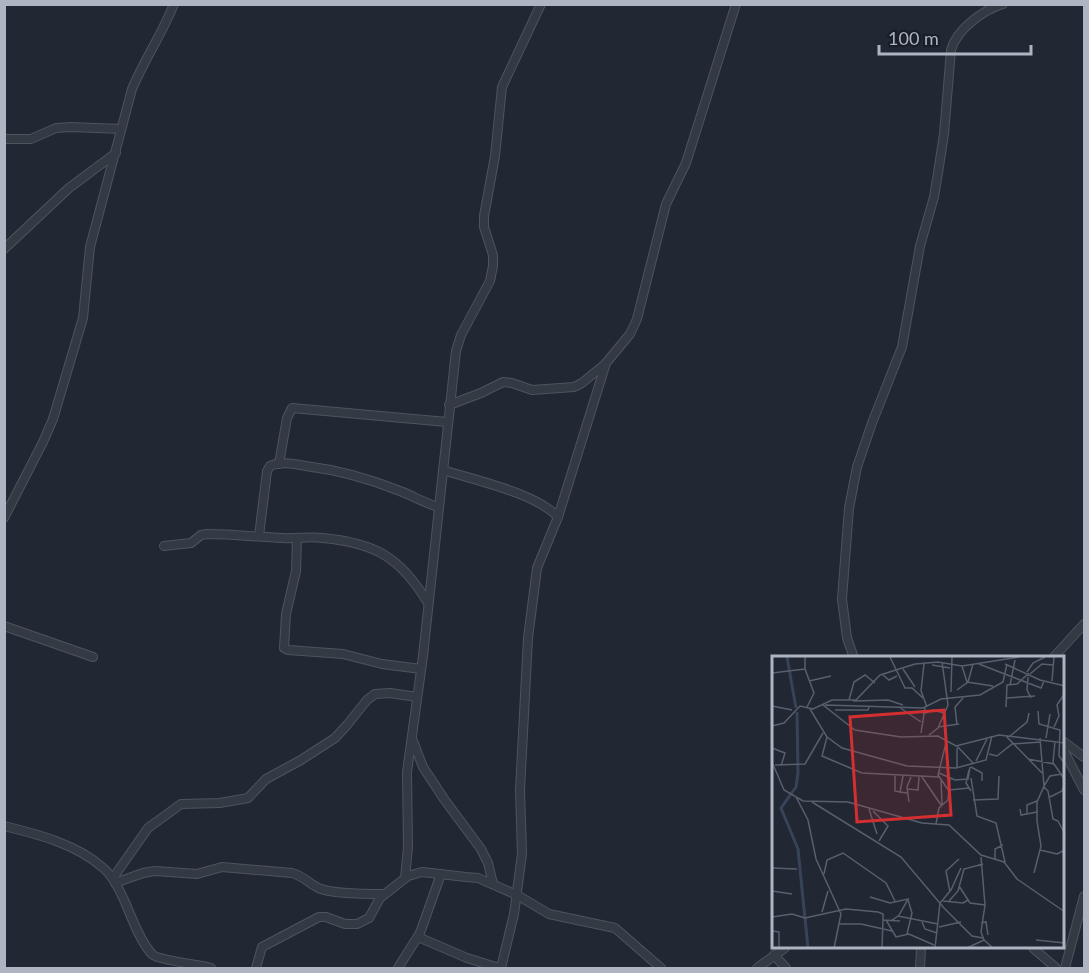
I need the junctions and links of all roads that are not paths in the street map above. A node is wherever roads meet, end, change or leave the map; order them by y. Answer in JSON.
{"nodes":[{"id":1,"x":174,"y":4,"type":"edge"},
{"id":2,"x":541,"y":4,"type":"edge"},
{"id":3,"x":736,"y":4,"type":"edge"},
{"id":4,"x":1003,"y":4,"type":"edge"},
{"id":5,"x":121,"y":129,"type":"junction"},
{"id":6,"x":4,"y":139,"type":"edge"},
{"id":7,"x":116,"y":153,"type":"junction"},
{"id":8,"x":9,"y":242,"type":"edge"},
{"id":9,"x":4,"y":249,"type":"edge"},
{"id":10,"x":606,"y":363,"type":"junction"},
{"id":11,"x":449,"y":405,"type":"junction"},
{"id":12,"x":447,"y":422,"type":"junction"},
{"id":13,"x":279,"y":464,"type":"junction"},
{"id":14,"x":443,"y":470,"type":"junction"},
{"id":15,"x":438,"y":507,"type":"junction"},
{"id":16,"x":558,"y":517,"type":"junction"},
{"id":17,"x":4,"y":518,"type":"edge"},
{"id":18,"x":259,"y":536,"type":"junction"},
{"id":19,"x":297,"y":538,"type":"junction"},
{"id":20,"x":164,"y":546,"type":"dead end"},
{"id":21,"x":429,"y":604,"type":"junction"},
{"id":22,"x":1084,"y":624,"type":"edge"},
{"id":23,"x":4,"y":626,"type":"edge"},
{"id":24,"x":853,"y":656,"type":"edge"},
{"id":25,"x":1055,"y":656,"type":"edge"},
{"id":26,"x":93,"y":657,"type":"dead end"},
{"id":27,"x":421,"y":669,"type":"junction"},
{"id":28,"x":417,"y":697,"type":"junction"},
{"id":29,"x":411,"y":735,"type":"junction"},
{"id":30,"x":1065,"y":743,"type":"edge"},
{"id":31,"x":1065,"y":753,"type":"edge"},
{"id":32,"x":1084,"y":757,"type":"edge"},
{"id":33,"x":1084,"y":790,"type":"edge"},
{"id":34,"x":4,"y":826,"type":"edge"},
{"id":35,"x":441,"y":874,"type":"junction"},
{"id":36,"x":405,"y":878,"type":"junction"},
{"id":37,"x":114,"y":880,"type":"junction"},
{"id":38,"x":493,"y":884,"type":"junction"},
{"id":39,"x":384,"y":894,"type":"junction"},
{"id":40,"x":517,"y":895,"type":"junction"},
{"id":41,"x":1084,"y":896,"type":"edge"},
{"id":42,"x":418,"y":937,"type":"junction"},
{"id":43,"x":783,"y":949,"type":"edge"},
{"id":44,"x":921,"y":949,"type":"edge"},
{"id":45,"x":1035,"y":949,"type":"edge"},
{"id":46,"x":774,"y":955,"type":"junction"},
{"id":47,"x":211,"y":969,"type":"edge"},
{"id":48,"x":256,"y":969,"type":"edge"},
{"id":49,"x":398,"y":969,"type":"edge"},
{"id":50,"x":500,"y":969,"type":"edge"},
{"id":51,"x":661,"y":969,"type":"edge"},
{"id":52,"x":757,"y":969,"type":"edge"},
{"id":53,"x":786,"y":969,"type":"edge"},
{"id":54,"x":920,"y":969,"type":"edge"},
{"id":55,"x":1056,"y":969,"type":"edge"},
{"id":56,"x":1065,"y":969,"type":"edge"}],
"edges":[{"from":1,"to":5,"type":"street"},
{"from":2,"to":11,"type":"street"},
{"from":3,"to":10,"type":"street"},
{"from":4,"to":24,"type":"street"},
{"from":5,"to":6,"type":"street"},
{"from":5,"to":7,"type":"street"},
{"from":7,"to":8,"type":"street"},
{"from":7,"to":17,"type":"street"},
{"from":8,"to":9,"type":"street"},
{"from":10,"to":11,"type":"street"},
{"from":10,"to":16,"type":"street"},
{"from":11,"to":12,"type":"street"},
{"from":12,"to":13,"type":"street"},
{"from":12,"to":14,"type":"street"},
{"from":13,"to":15,"type":"street"},
{"from":13,"to":18,"type":"street"},
{"from":14,"to":15,"type":"street"},
{"from":14,"to":16,"type":"street"},
{"from":15,"to":21,"type":"street"},
{"from":16,"to":40,"type":"street"},
{"from":18,"to":19,"type":"street"},
{"from":18,"to":20,"type":"street"},
{"from":19,"to":21,"type":"street"},
{"from":19,"to":27,"type":"street"},
{"from":21,"to":27,"type":"street"},
{"from":22,"to":25,"type":"street"},
{"from":23,"to":26,"type":"street"},
{"from":27,"to":28,"type":"street"},
{"from":28,"to":29,"type":"street"},
{"from":28,"to":37,"type":"street"},
{"from":29,"to":36,"type":"street"},
{"from":29,"to":38,"type":"street"},
{"from":30,"to":32,"type":"street"},
{"from":31,"to":33,"type":"street"},
{"from":34,"to":37,"type":"street"},
{"from":35,"to":36,"type":"street"},
{"from":35,"to":38,"type":"street"},
{"from":35,"to":42,"type":"street"},
{"from":36,"to":39,"type":"street"},
{"from":37,"to":39,"type":"street"},
{"from":37,"to":47,"type":"street"},
{"from":38,"to":40,"type":"street"},
{"from":39,"to":48,"type":"street"},
{"from":40,"to":50,"type":"street"},
{"from":40,"to":51,"type":"street"},
{"from":41,"to":56,"type":"street"},
{"from":42,"to":49,"type":"street"},
{"from":42,"to":50,"type":"street"},
{"from":43,"to":46,"type":"street"},
{"from":44,"to":54,"type":"street"},
{"from":45,"to":55,"type":"street"},
{"from":46,"to":52,"type":"street"},
{"from":46,"to":53,"type":"street"}]}
